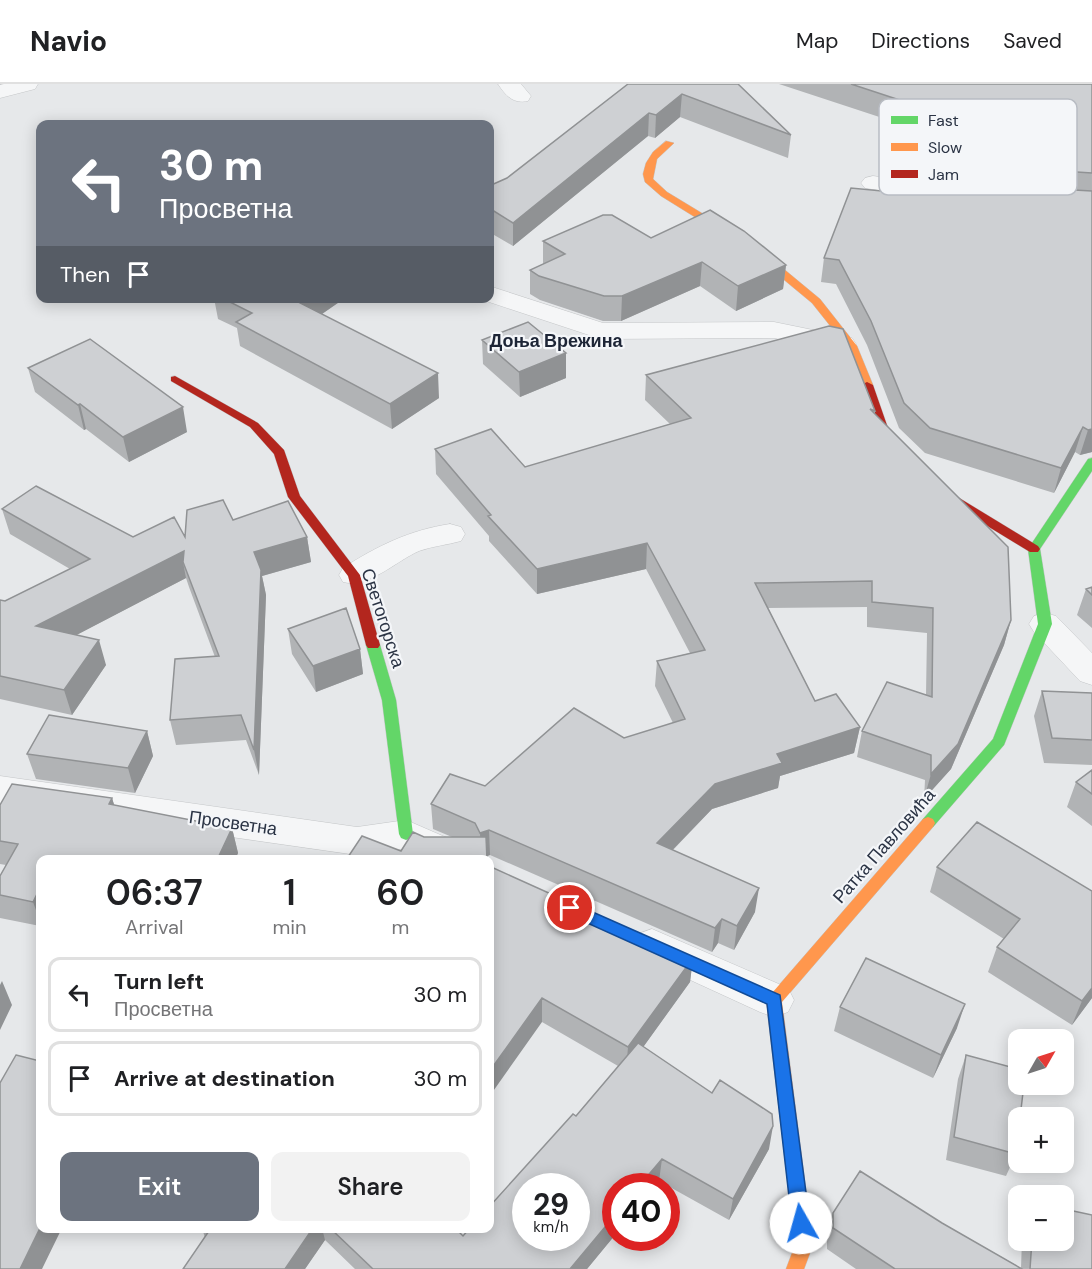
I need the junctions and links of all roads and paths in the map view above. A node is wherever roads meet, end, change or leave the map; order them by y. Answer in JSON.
{"nodes":[{"id":1,"x":27,"y":84,"type":"edge"},
{"id":2,"x":0,"y":92,"type":"edge"},
{"id":3,"x":669,"y":143,"type":"dead end"},
{"id":4,"x":873,"y":183,"type":"dead end"},
{"id":5,"x":879,"y":184,"type":"edge"},
{"id":6,"x":494,"y":296,"type":"edge"},
{"id":7,"x":852,"y":346,"type":"junction"},
{"id":8,"x":175,"y":379,"type":"dead end"},
{"id":9,"x":1092,"y":462,"type":"edge"},
{"id":10,"x":450,"y":534,"type":"dead end"},
{"id":11,"x":1034,"y":549,"type":"junction"},
{"id":12,"x":354,"y":575,"type":"junction"},
{"id":13,"x":1045,"y":624,"type":"junction"},
{"id":14,"x":1092,"y":674,"type":"edge"},
{"id":15,"x":0,"y":790,"type":"edge"},
{"id":16,"x":406,"y":834,"type":"junction"},
{"id":17,"x":451,"y":855,"type":"edge"},
{"id":18,"x":626,"y":933,"type":"edge"},
{"id":19,"x":774,"y":1000,"type":"junction"},
{"id":20,"x":795,"y":1269,"type":"edge"}],
"edges":[{"from":1,"to":2,"type":"street"},
{"from":3,"to":7,"type":"street"},
{"from":4,"to":5,"type":"street"},
{"from":6,"to":7,"type":"street"},
{"from":7,"to":11,"type":"street"},
{"from":8,"to":12,"type":"street","name":"Светогорска"},
{"from":9,"to":11,"type":"street"},
{"from":10,"to":12,"type":"street"},
{"from":11,"to":13,"type":"street","name":"Ратка Павловића"},
{"from":12,"to":16,"type":"street","name":"Светогорска"},
{"from":13,"to":14,"type":"street"},
{"from":13,"to":19,"type":"street","name":"Ратка Павловића"},
{"from":15,"to":16,"type":"street","name":"Просветна"},
{"from":16,"to":17,"type":"street"},
{"from":18,"to":19,"type":"street"},
{"from":19,"to":20,"type":"street"}]}
